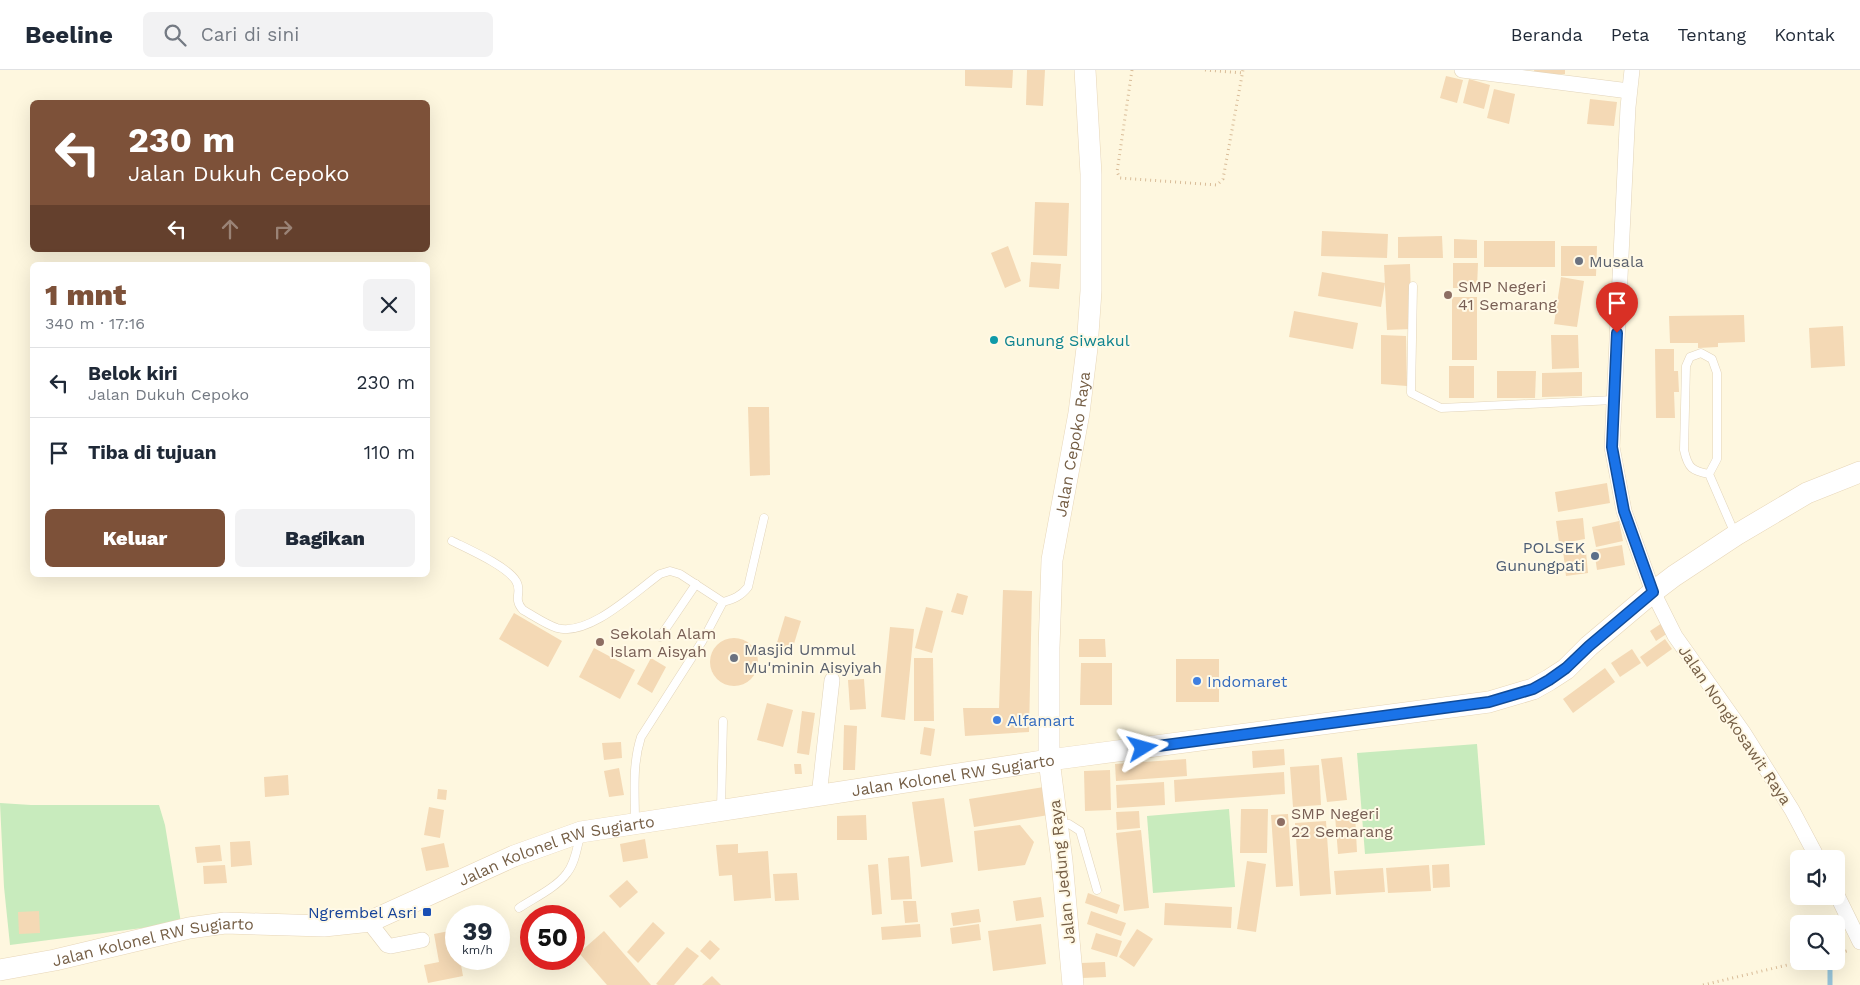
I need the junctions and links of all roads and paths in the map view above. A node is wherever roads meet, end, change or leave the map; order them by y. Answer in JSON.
{"nodes":[{"id":1,"x":1085,"y":70,"type":"edge"},
{"id":2,"x":1132,"y":70,"type":"edge"},
{"id":3,"x":1205,"y":70,"type":"edge"},
{"id":4,"x":1462,"y":70,"type":"edge"},
{"id":5,"x":1632,"y":70,"type":"edge"},
{"id":6,"x":1243,"y":71,"type":"edge"},
{"id":7,"x":1629,"y":91,"type":"junction"},
{"id":8,"x":1413,"y":286,"type":"dead end"},
{"id":9,"x":1614,"y":400,"type":"junction"},
{"id":10,"x":1860,"y":472,"type":"edge"},
{"id":11,"x":1709,"y":474,"type":"junction"},
{"id":12,"x":764,"y":518,"type":"dead end"},
{"id":13,"x":1736,"y":535,"type":"junction"},
{"id":14,"x":452,"y":541,"type":"dead end"},
{"id":15,"x":696,"y":584,"type":"junction"},
{"id":16,"x":1653,"y":592,"type":"junction"},
{"id":17,"x":723,"y":602,"type":"junction"},
{"id":18,"x":660,"y":637,"type":"dead end"},
{"id":19,"x":832,"y":680,"type":"dead end"},
{"id":20,"x":723,"y":721,"type":"dead end"},
{"id":21,"x":1049,"y":760,"type":"junction"},
{"id":22,"x":818,"y":796,"type":"junction"},
{"id":23,"x":721,"y":809,"type":"junction"},
{"id":24,"x":635,"y":822,"type":"junction"},
{"id":25,"x":1057,"y":823,"type":"junction"},
{"id":26,"x":581,"y":832,"type":"junction"},
{"id":27,"x":1813,"y":850,"type":"edge"},
{"id":28,"x":1097,"y":890,"type":"dead end"},
{"id":29,"x":1842,"y":905,"type":"edge"},
{"id":30,"x":519,"y":908,"type":"dead end"},
{"id":31,"x":371,"y":921,"type":"junction"},
{"id":32,"x":422,"y":940,"type":"dead end"},
{"id":33,"x":1860,"y":942,"type":"edge"},
{"id":34,"x":1790,"y":964,"type":"edge"},
{"id":35,"x":0,"y":970,"type":"edge"},
{"id":36,"x":1073,"y":985,"type":"edge"},
{"id":37,"x":1703,"y":985,"type":"edge"}],
"edges":[{"from":1,"to":21,"type":"main road","name":"Jalan Cepoko Raya"},
{"from":2,"to":6,"type":"path"},
{"from":3,"to":6,"type":"path"},
{"from":4,"to":7,"type":"street"},
{"from":5,"to":7,"type":"street","name":"Jalan Nongkosawit Raya"},
{"from":7,"to":9,"type":"street","name":"Jalan Nongkosawit Raya"},
{"from":8,"to":9,"type":"lane"},
{"from":9,"to":16,"type":"street","name":"Jalan Nongkosawit Raya"},
{"from":10,"to":13,"type":"main road","name":"Jalan Kolonel RW Sugiarto"},
{"from":11,"to":11,"type":"lane"},
{"from":11,"to":13,"type":"lane"},
{"from":12,"to":17,"type":"lane"},
{"from":13,"to":16,"type":"main road","name":"Jalan Kolonel RW Sugiarto"},
{"from":14,"to":15,"type":"lane"},
{"from":15,"to":17,"type":"lane"},
{"from":15,"to":18,"type":"lane"},
{"from":16,"to":21,"type":"main road","name":"Jalan Kolonel RW Sugiarto"},
{"from":16,"to":27,"type":"street","name":"Jalan Nongkosawit Raya"},
{"from":17,"to":24,"type":"lane"},
{"from":19,"to":22,"type":"street"},
{"from":20,"to":23,"type":"lane"},
{"from":21,"to":22,"type":"main road","name":"Jalan Kolonel RW Sugiarto"},
{"from":21,"to":25,"type":"main road","name":"Jalan Jedung Raya"},
{"from":22,"to":23,"type":"main road","name":"Jalan Kolonel RW Sugiarto"},
{"from":23,"to":24,"type":"main road","name":"Jalan Kolonel RW Sugiarto"},
{"from":24,"to":26,"type":"main road","name":"Jalan Kolonel RW Sugiarto"},
{"from":25,"to":28,"type":"lane"},
{"from":25,"to":36,"type":"main road","name":"Jalan Jedung Raya"},
{"from":26,"to":30,"type":"lane"},
{"from":26,"to":31,"type":"main road","name":"Jalan Kolonel RW Sugiarto"},
{"from":29,"to":33,"type":"street"},
{"from":31,"to":32,"type":"street"},
{"from":31,"to":35,"type":"main road","name":"Jalan Kolonel RW Sugiarto"},
{"from":34,"to":37,"type":"path"}]}
